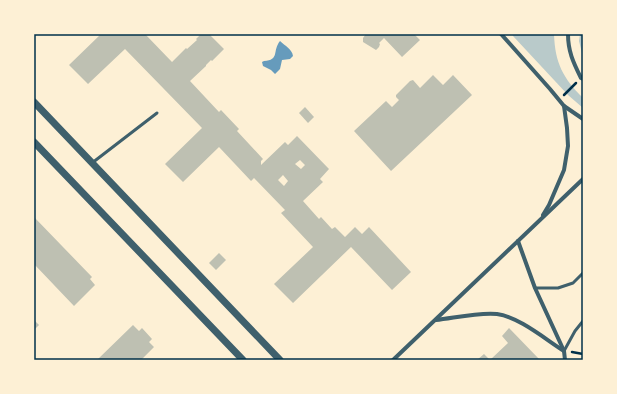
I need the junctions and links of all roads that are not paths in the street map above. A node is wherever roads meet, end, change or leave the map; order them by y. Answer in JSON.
{"nodes":[{"id":1,"x":568,"y":34,"type":"edge"},
{"id":2,"x":502,"y":35,"type":"edge"},
{"id":3,"x":582,"y":78,"type":"edge"},
{"id":4,"x":34,"y":102,"type":"edge"},
{"id":5,"x":564,"y":106,"type":"junction"},
{"id":6,"x":157,"y":113,"type":"dead end"},
{"id":7,"x":583,"y":119,"type":"edge"},
{"id":8,"x":34,"y":142,"type":"edge"},
{"id":9,"x":92,"y":163,"type":"junction"},
{"id":10,"x":583,"y":179,"type":"edge"},
{"id":11,"x":540,"y":219,"type":"junction"},
{"id":12,"x":518,"y":241,"type":"junction"},
{"id":13,"x":583,"y":273,"type":"edge"},
{"id":14,"x":535,"y":288,"type":"junction"},
{"id":15,"x":436,"y":320,"type":"junction"},
{"id":16,"x":583,"y":321,"type":"edge"},
{"id":17,"x":564,"y":351,"type":"junction"},
{"id":18,"x":243,"y":360,"type":"edge"},
{"id":19,"x":280,"y":360,"type":"edge"},
{"id":20,"x":393,"y":360,"type":"edge"},
{"id":21,"x":565,"y":360,"type":"edge"}],
"edges":[{"from":1,"to":3,"type":"street"},
{"from":2,"to":5,"type":"street"},
{"from":4,"to":9,"type":"street"},
{"from":5,"to":7,"type":"street"},
{"from":5,"to":11,"type":"street"},
{"from":6,"to":9,"type":"lane"},
{"from":8,"to":18,"type":"street"},
{"from":9,"to":19,"type":"street"},
{"from":10,"to":11,"type":"street"},
{"from":11,"to":12,"type":"street"},
{"from":12,"to":14,"type":"street"},
{"from":12,"to":15,"type":"street"},
{"from":13,"to":14,"type":"lane"},
{"from":14,"to":17,"type":"street"},
{"from":15,"to":17,"type":"street"},
{"from":15,"to":20,"type":"street"},
{"from":16,"to":17,"type":"lane"},
{"from":17,"to":21,"type":"street"}]}
